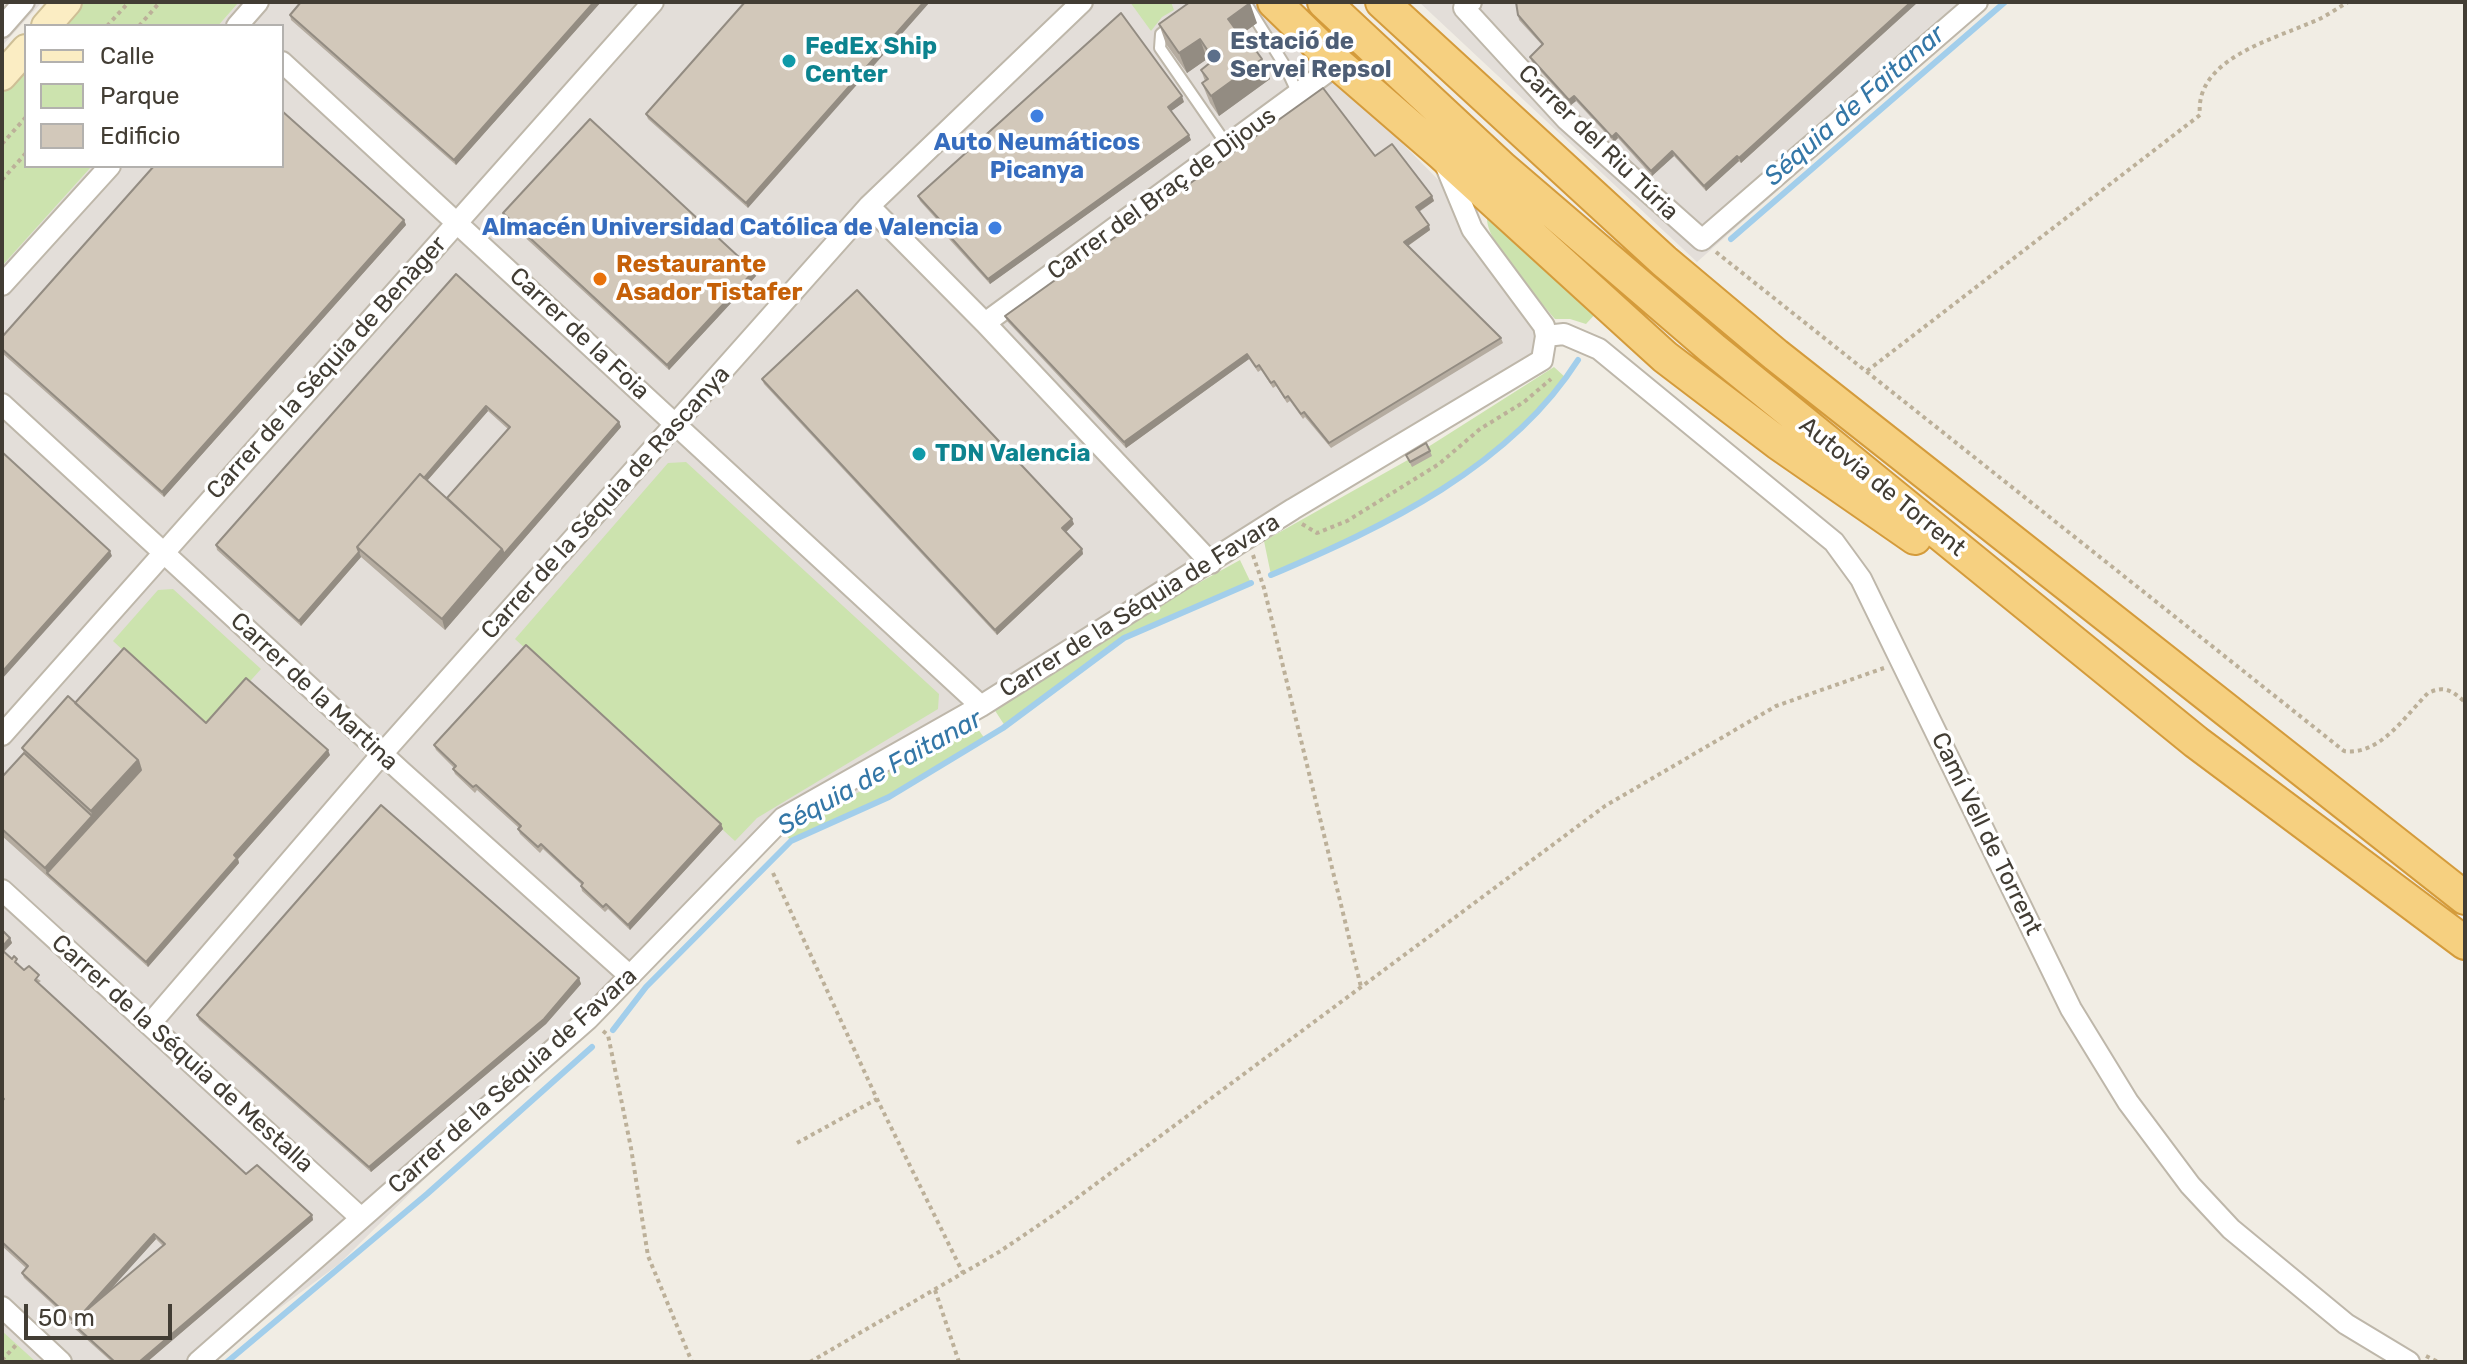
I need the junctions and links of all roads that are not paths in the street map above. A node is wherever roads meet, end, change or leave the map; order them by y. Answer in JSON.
{"nodes":[{"id":1,"x":24,"y":2,"type":"edge"},
{"id":2,"x":67,"y":2,"type":"edge"},
{"id":3,"x":258,"y":2,"type":"edge"},
{"id":4,"x":653,"y":2,"type":"edge"},
{"id":5,"x":1082,"y":2,"type":"edge"},
{"id":6,"x":1245,"y":2,"type":"edge"},
{"id":7,"x":1274,"y":2,"type":"edge"},
{"id":8,"x":1324,"y":2,"type":"edge"},
{"id":9,"x":1382,"y":2,"type":"edge"},
{"id":10,"x":1396,"y":2,"type":"edge"},
{"id":11,"x":1977,"y":2,"type":"edge"},
{"id":12,"x":1468,"y":5,"type":"edge"},
{"id":13,"x":1186,"y":14,"type":"edge"},
{"id":14,"x":48,"y":24,"type":"edge"},
{"id":15,"x":241,"y":24,"type":"edge"},
{"id":16,"x":2,"y":27,"type":"edge"},
{"id":17,"x":24,"y":51,"type":"edge"},
{"id":18,"x":284,"y":64,"type":"edge"},
{"id":19,"x":1338,"y":64,"type":"junction"},
{"id":20,"x":2,"y":76,"type":"edge"},
{"id":21,"x":1298,"y":94,"type":"junction"},
{"id":22,"x":1507,"y":117,"type":"junction"},
{"id":23,"x":1228,"y":146,"type":"junction"},
{"id":24,"x":1442,"y":154,"type":"junction"},
{"id":25,"x":108,"y":168,"type":"edge"},
{"id":26,"x":869,"y":206,"type":"junction"},
{"id":27,"x":457,"y":222,"type":"junction"},
{"id":28,"x":2,"y":285,"type":"edge"},
{"id":29,"x":985,"y":323,"type":"junction"},
{"id":30,"x":1546,"y":336,"type":"junction"},
{"id":31,"x":2,"y":404,"type":"edge"},
{"id":32,"x":676,"y":424,"type":"junction"},
{"id":33,"x":163,"y":552,"type":"junction"},
{"id":34,"x":1211,"y":563,"type":"junction"},
{"id":35,"x":981,"y":706,"type":"junction"},
{"id":36,"x":2,"y":735,"type":"edge"},
{"id":37,"x":2196,"y":742,"type":"junction"},
{"id":38,"x":382,"y":754,"type":"junction"},
{"id":39,"x":2,"y":890,"type":"edge"},
{"id":40,"x":2465,"y":898,"type":"edge"},
{"id":41,"x":2465,"y":943,"type":"edge"},
{"id":42,"x":630,"y":976,"type":"junction"},
{"id":43,"x":150,"y":1024,"type":"junction"},
{"id":44,"x":361,"y":1218,"type":"junction"},
{"id":45,"x":2,"y":1307,"type":"edge"},
{"id":46,"x":61,"y":1362,"type":"edge"},
{"id":47,"x":198,"y":1362,"type":"edge"},
{"id":48,"x":2409,"y":1362,"type":"edge"}],
"edges":[{"from":1,"to":16,"type":"street"},
{"from":2,"to":14,"type":"main road"},
{"from":3,"to":15,"type":"street"},
{"from":4,"to":27,"type":"street","name":"Carrer de la Séquia de Benàger"},
{"from":5,"to":26,"type":"street","name":"Carrer de la Séquia de Rascanya"},
{"from":6,"to":21,"type":"lane"},
{"from":7,"to":19,"type":"highway"},
{"from":8,"to":37,"type":"highway","name":"Autovia de Torrent"},
{"from":9,"to":22,"type":"highway","name":"Autovia de Torrent"},
{"from":10,"to":22,"type":"highway"},
{"from":11,"to":12,"type":"street","name":"Carrer del Riu Túria"},
{"from":13,"to":23,"type":"lane"},
{"from":17,"to":20,"type":"main road"},
{"from":18,"to":27,"type":"street","name":"Carrer de la Foia"},
{"from":19,"to":21,"type":"street","name":"Carrer del Braç de Dijous"},
{"from":19,"to":24,"type":"highway"},
{"from":21,"to":23,"type":"street","name":"Carrer del Braç de Dijous"},
{"from":22,"to":40,"type":"highway","name":"Autovia de Torrent"},
{"from":23,"to":29,"type":"street","name":"Carrer del Braç de Dijous"},
{"from":24,"to":30,"type":"street"},
{"from":24,"to":37,"type":"highway"},
{"from":25,"to":28,"type":"street"},
{"from":26,"to":29,"type":"street"},
{"from":26,"to":32,"type":"street","name":"Carrer de la Séquia de Rascanya"},
{"from":27,"to":32,"type":"street","name":"Carrer de la Foia"},
{"from":27,"to":33,"type":"street","name":"Carrer de la Séquia de Benàger"},
{"from":29,"to":34,"type":"street"},
{"from":30,"to":34,"type":"street","name":"Carrer de la Séquia de Favara"},
{"from":30,"to":48,"type":"street","name":"Camí Vell de Torrent"},
{"from":31,"to":33,"type":"street","name":"Carrer de la Martina"},
{"from":32,"to":35,"type":"street","name":"Carrer de la Foia"},
{"from":32,"to":38,"type":"street","name":"Carrer de la Séquia de Rascanya"},
{"from":33,"to":36,"type":"street","name":"Carrer de la Séquia de Benàger"},
{"from":33,"to":38,"type":"street","name":"Carrer de la Martina"},
{"from":34,"to":35,"type":"street","name":"Carrer de la Séquia de Favara"},
{"from":35,"to":42,"type":"street","name":"Carrer de la Séquia de Favara"},
{"from":37,"to":41,"type":"highway","name":"Autovia de Torrent"},
{"from":38,"to":42,"type":"street","name":"Carrer de la Martina"},
{"from":38,"to":43,"type":"street","name":"Carrer de la Séquia de Rascanya"},
{"from":39,"to":43,"type":"street","name":"Carrer de la Séquia de Mestalla"},
{"from":42,"to":44,"type":"street","name":"Carrer de la Séquia de Favara"},
{"from":43,"to":44,"type":"street","name":"Carrer de la Séquia de Mestalla"},
{"from":44,"to":47,"type":"street","name":"Carrer de la Séquia de Favara"},
{"from":45,"to":46,"type":"street"}]}
